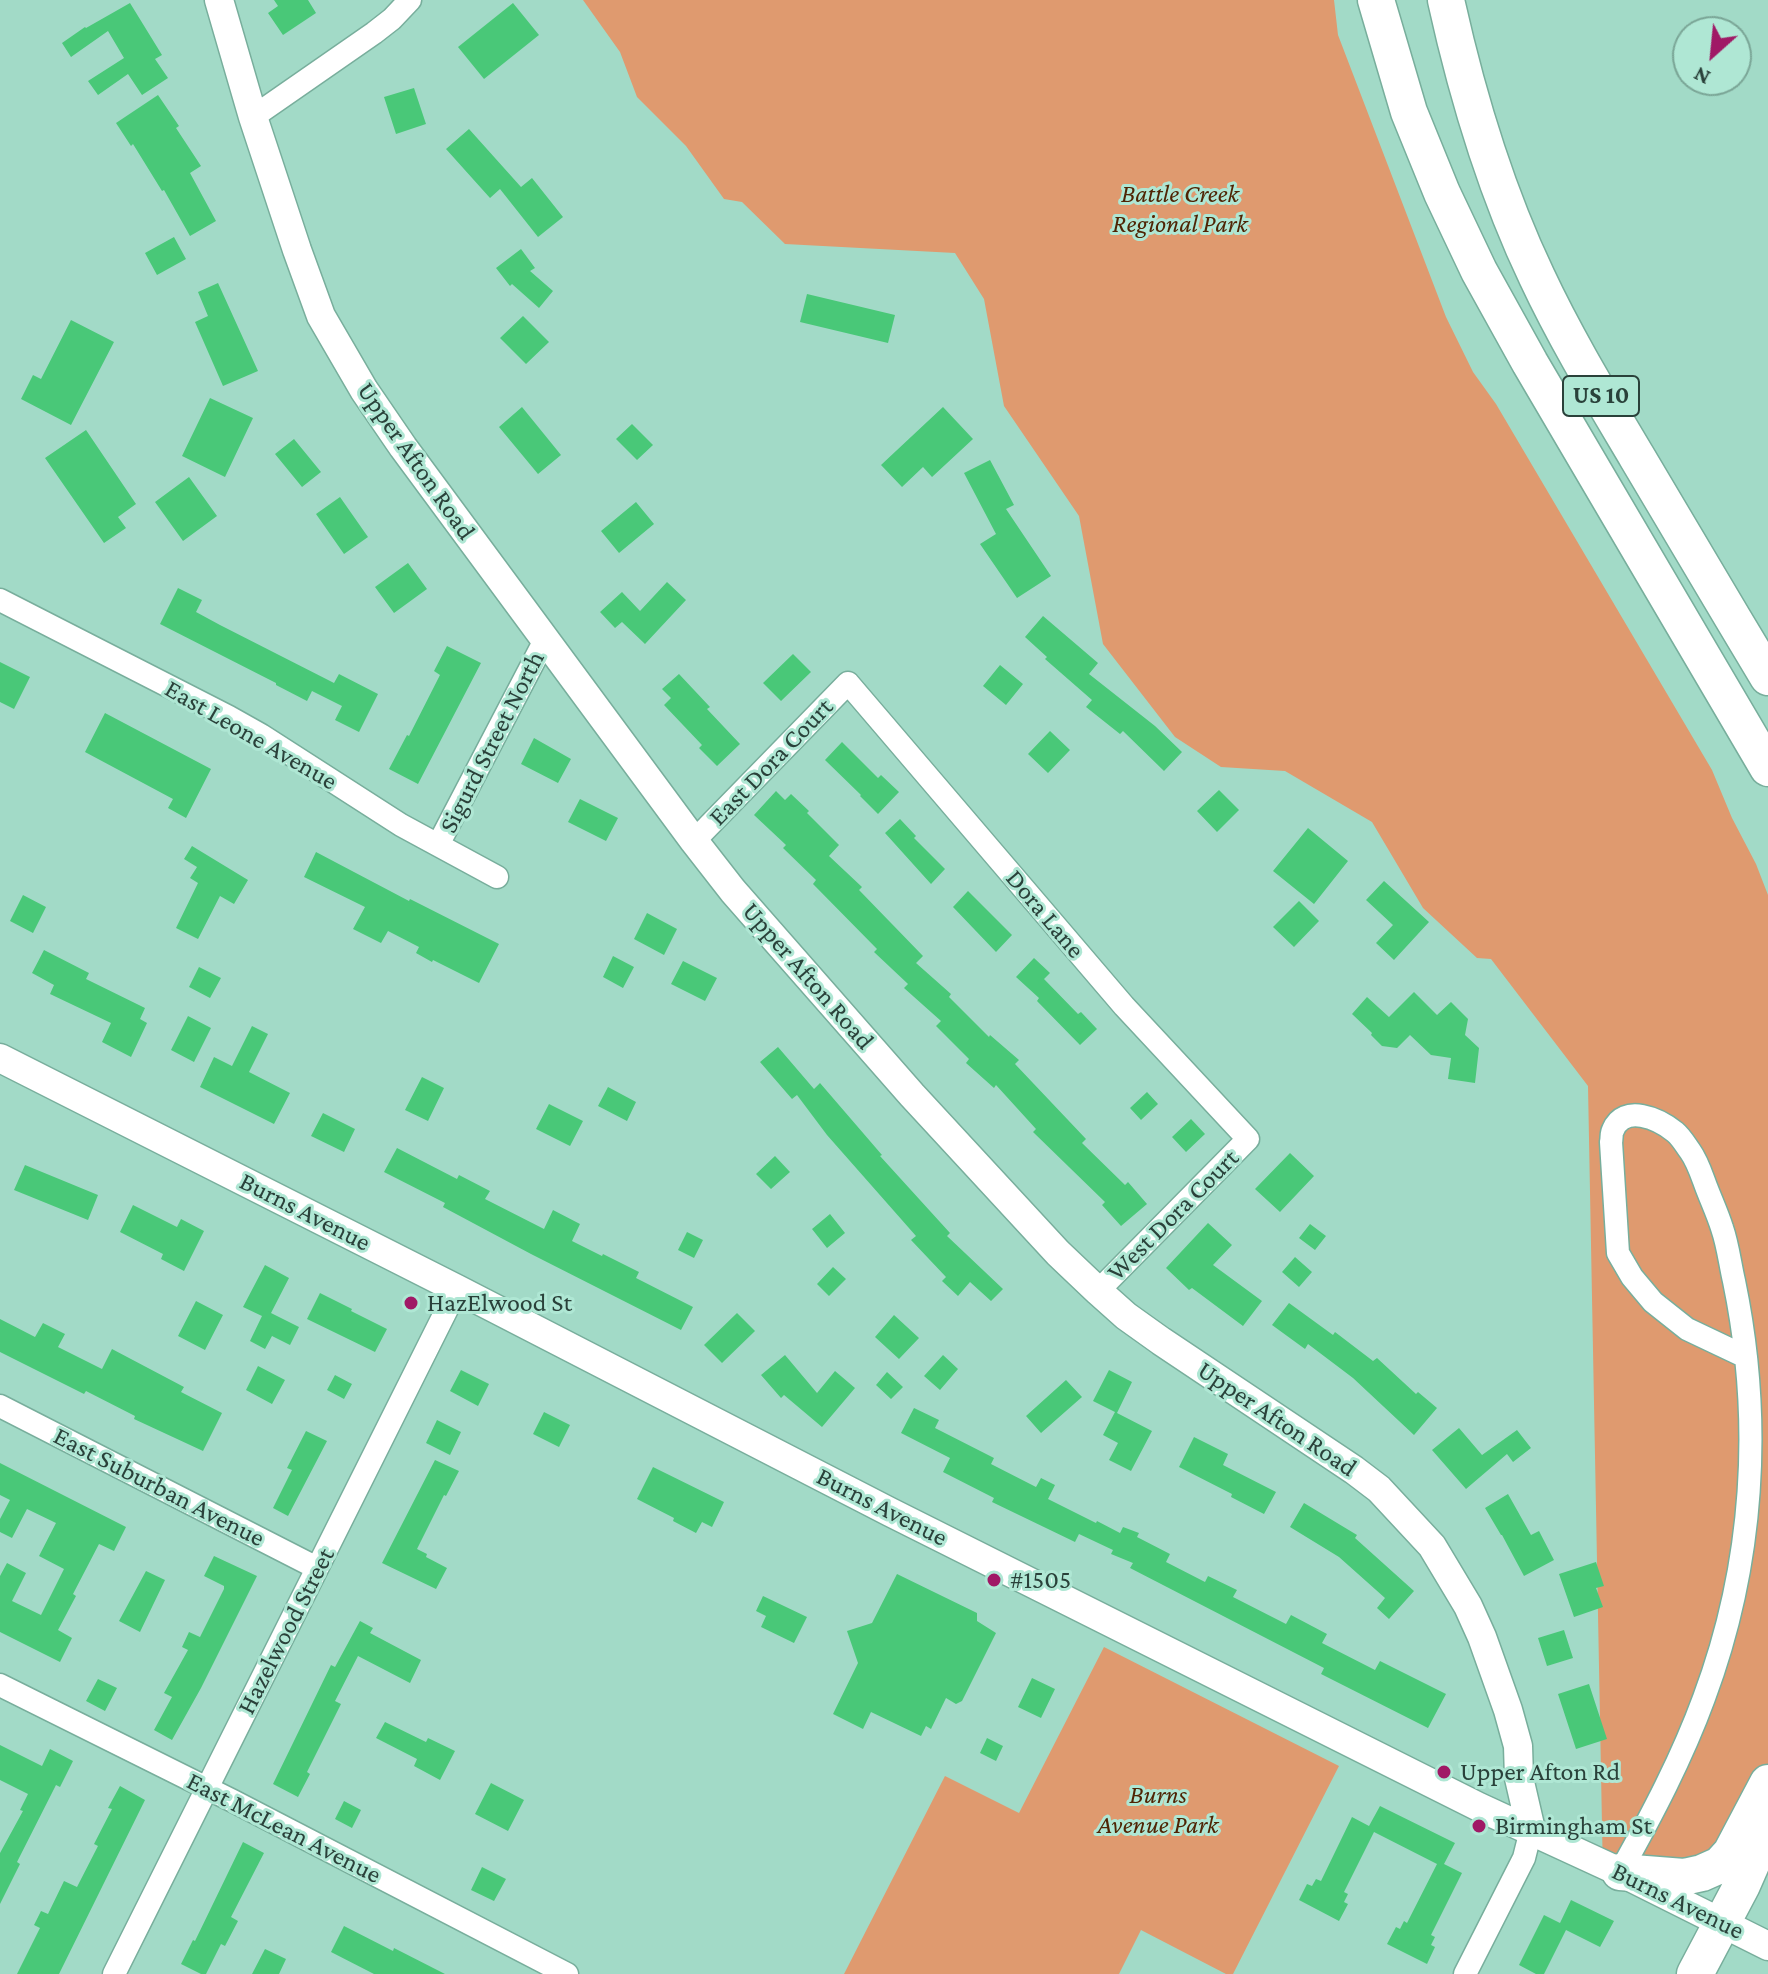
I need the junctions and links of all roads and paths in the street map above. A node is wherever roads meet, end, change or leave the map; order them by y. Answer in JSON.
{"nodes":[{"id":1,"x":219,"y":0,"type":"edge"},
{"id":2,"x":410,"y":0,"type":"edge"},
{"id":3,"x":1376,"y":0,"type":"edge"},
{"id":4,"x":1446,"y":0,"type":"edge"},
{"id":5,"x":253,"y":117,"type":"junction"},
{"id":6,"x":0,"y":600,"type":"edge"},
{"id":7,"x":546,"y":638,"type":"junction"},
{"id":8,"x":1768,"y":677,"type":"edge"},
{"id":9,"x":848,"y":683,"type":"joint"},
{"id":10,"x":1768,"y":768,"type":"edge"},
{"id":11,"x":694,"y":841,"type":"junction"},
{"id":12,"x":438,"y":845,"type":"junction"},
{"id":13,"x":497,"y":877,"type":"dead end"},
{"id":14,"x":0,"y":1058,"type":"edge"},
{"id":15,"x":1248,"y":1139,"type":"joint"},
{"id":16,"x":457,"y":1289,"type":"junction"},
{"id":17,"x":1098,"y":1291,"type":"junction"},
{"id":18,"x":1746,"y":1357,"type":"junction"},
{"id":19,"x":0,"y":1406,"type":"edge"},
{"id":20,"x":317,"y":1568,"type":"junction"},
{"id":21,"x":0,"y":1685,"type":"edge"},
{"id":22,"x":1768,"y":1783,"type":"edge"},
{"id":23,"x":207,"y":1788,"type":"junction"},
{"id":24,"x":1768,"y":1827,"type":"edge"},
{"id":25,"x":1531,"y":1830,"type":"junction"},
{"id":26,"x":1620,"y":1872,"type":"junction"},
{"id":27,"x":1723,"y":1923,"type":"junction"},
{"id":28,"x":1768,"y":1946,"type":"edge"},
{"id":29,"x":114,"y":1974,"type":"edge"},
{"id":30,"x":567,"y":1974,"type":"edge"},
{"id":31,"x":1465,"y":1974,"type":"edge"},
{"id":32,"x":1695,"y":1974,"type":"edge"}],
"edges":[{"from":1,"to":5,"type":"street","name":"Upper Afton Road"},
{"from":2,"to":5,"type":"street"},
{"from":3,"to":10,"type":"highway","number":"US 10"},
{"from":4,"to":8,"type":"highway","number":"US 10"},
{"from":5,"to":7,"type":"street","name":"Upper Afton Road"},
{"from":6,"to":12,"type":"street","name":"East Leone Avenue"},
{"from":7,"to":11,"type":"street","name":"Upper Afton Road"},
{"from":7,"to":12,"type":"street","name":"Sigurd Street North"},
{"from":9,"to":11,"type":"street","name":"East Dora Court"},
{"from":9,"to":15,"type":"street","name":"Dora Lane"},
{"from":11,"to":17,"type":"street","name":"Upper Afton Road"},
{"from":12,"to":13,"type":"street","name":"East Leone Avenue"},
{"from":14,"to":16,"type":"street","name":"Burns Avenue"},
{"from":15,"to":17,"type":"street","name":"West Dora Court"},
{"from":16,"to":20,"type":"street","name":"Hazelwood Street"},
{"from":16,"to":25,"type":"street","name":"Burns Avenue"},
{"from":17,"to":25,"type":"street","name":"Upper Afton Road"},
{"from":18,"to":18,"type":"street"},
{"from":18,"to":26,"type":"street"},
{"from":19,"to":20,"type":"street","name":"East Suburban Avenue"},
{"from":20,"to":23,"type":"street","name":"Hazelwood Street"},
{"from":21,"to":23,"type":"street","name":"East McLean Avenue"},
{"from":22,"to":26,"type":"highway"},
{"from":23,"to":29,"type":"street","name":"Hazelwood Street"},
{"from":23,"to":30,"type":"street","name":"East McLean Avenue"},
{"from":24,"to":27,"type":"highway"},
{"from":25,"to":26,"type":"street","name":"Burns Avenue"},
{"from":25,"to":31,"type":"street"},
{"from":26,"to":27,"type":"street","name":"Burns Avenue"},
{"from":27,"to":28,"type":"street","name":"Burns Avenue"},
{"from":27,"to":32,"type":"highway"}]}
